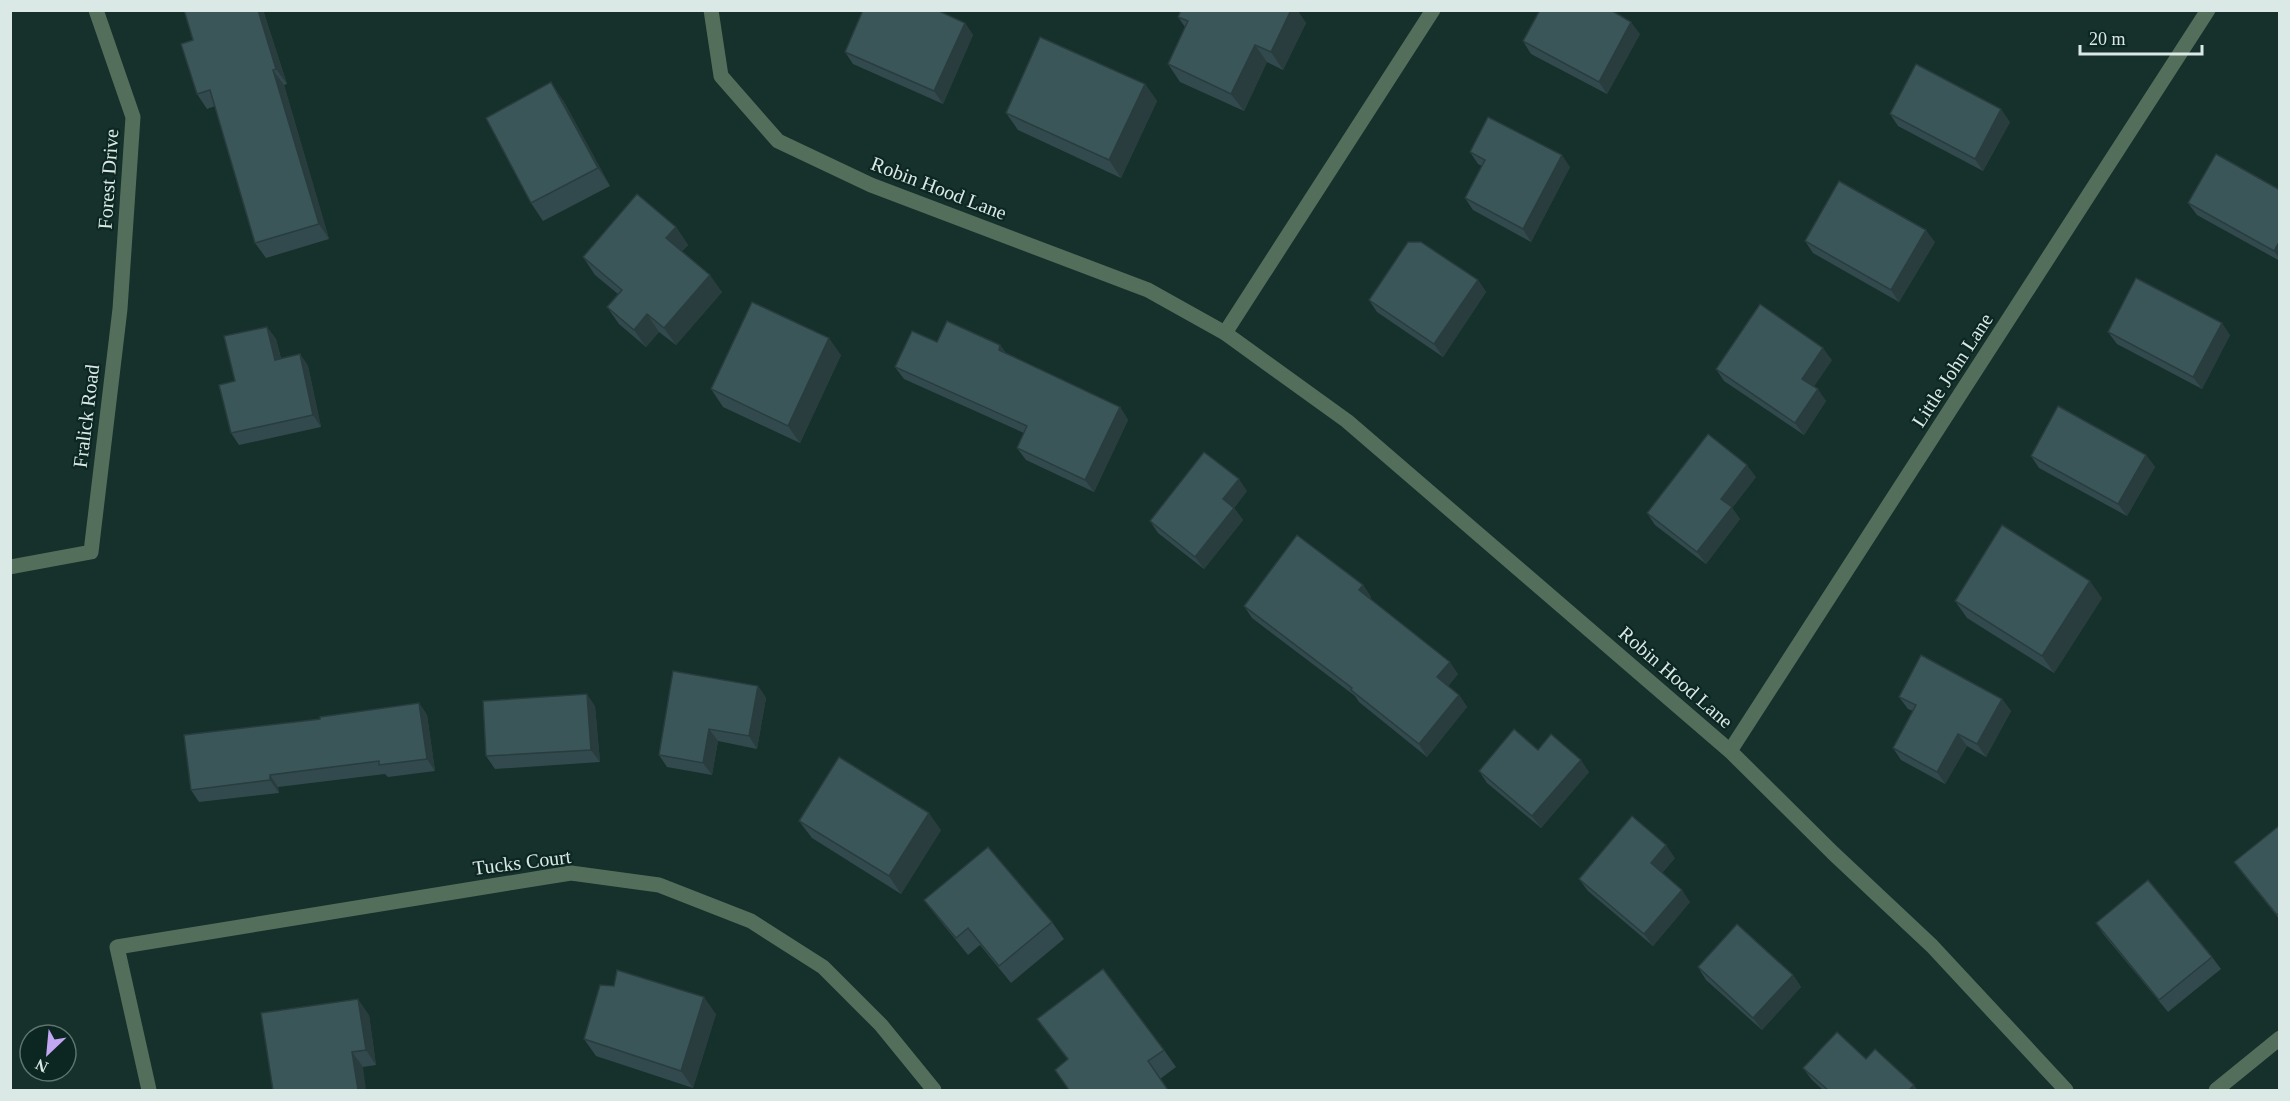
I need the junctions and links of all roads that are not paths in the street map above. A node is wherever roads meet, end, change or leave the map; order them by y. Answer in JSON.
{"nodes":[{"id":1,"x":96,"y":10,"type":"edge"},
{"id":2,"x":711,"y":10,"type":"edge"},
{"id":3,"x":1433,"y":10,"type":"edge"},
{"id":4,"x":2208,"y":10,"type":"edge"},
{"id":5,"x":121,"y":284,"type":"joint"},
{"id":6,"x":1225,"y":333,"type":"junction"},
{"id":7,"x":10,"y":567,"type":"edge"},
{"id":8,"x":1730,"y":752,"type":"junction"},
{"id":9,"x":2280,"y":1038,"type":"edge"},
{"id":10,"x":149,"y":1090,"type":"edge"},
{"id":11,"x":934,"y":1090,"type":"edge"},
{"id":12,"x":2066,"y":1090,"type":"edge"},
{"id":13,"x":2216,"y":1090,"type":"edge"}],
"edges":[{"from":1,"to":5,"type":"street","name":"Forest Drive"},
{"from":2,"to":6,"type":"street","name":"Robin Hood Lane"},
{"from":3,"to":6,"type":"street"},
{"from":4,"to":8,"type":"street","name":"Little John Lane"},
{"from":5,"to":7,"type":"street","name":"Fralick Road"},
{"from":6,"to":8,"type":"street","name":"Robin Hood Lane"},
{"from":8,"to":12,"type":"street","name":"Robin Hood Lane"},
{"from":9,"to":13,"type":"street"},
{"from":10,"to":11,"type":"street","name":"Tucks Court"}]}
